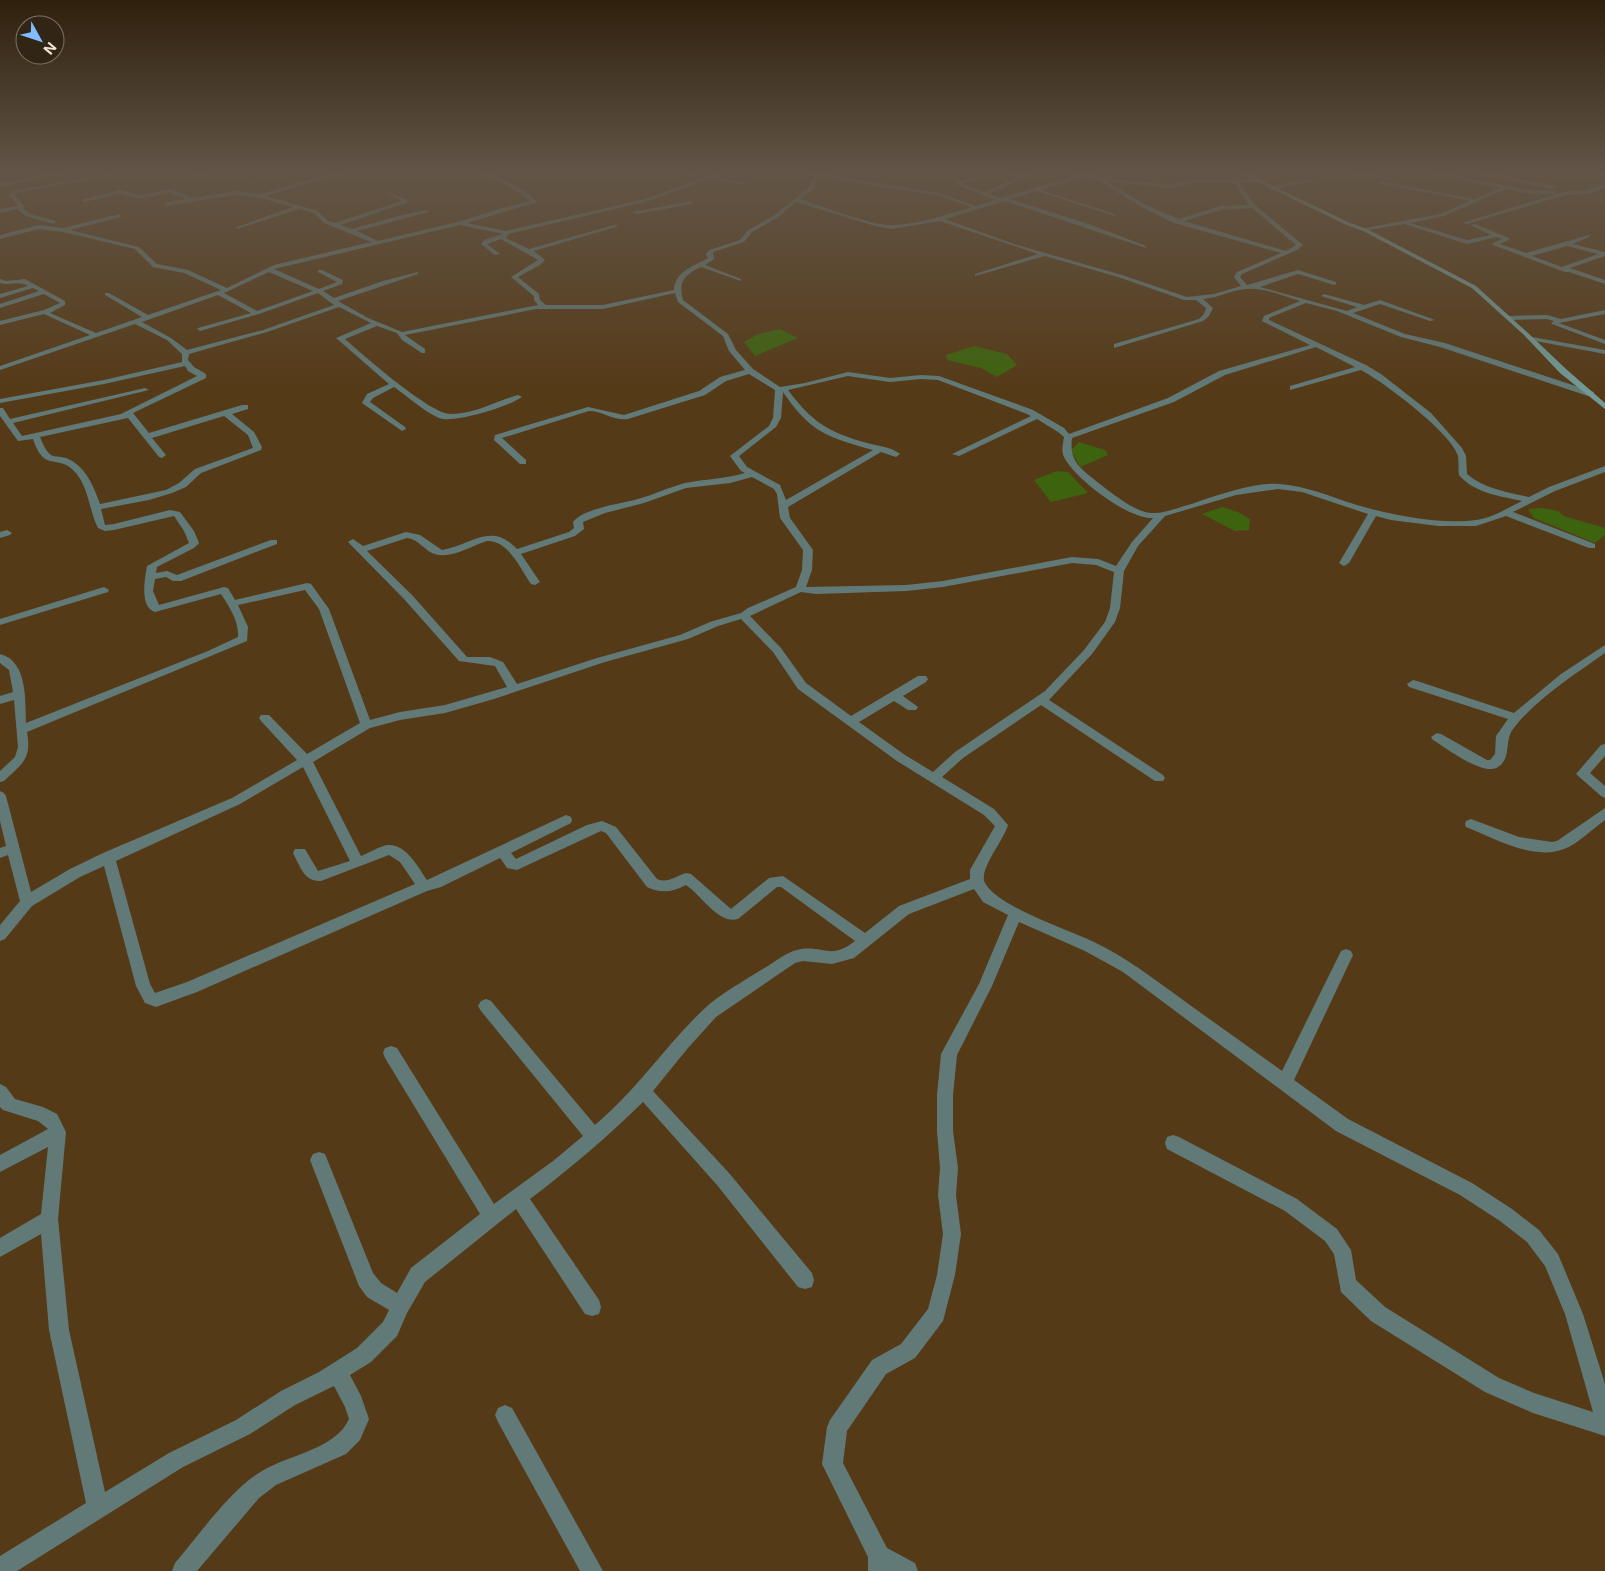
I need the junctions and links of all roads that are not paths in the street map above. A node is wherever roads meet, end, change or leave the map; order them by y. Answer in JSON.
{"nodes":[{"id":1,"x":122,"y":244,"type":"edge"},
{"id":2,"x":367,"y":244,"type":"edge"},
{"id":3,"x":484,"y":244,"type":"edge"},
{"id":4,"x":513,"y":244,"type":"edge"},
{"id":5,"x":552,"y":244,"type":"edge"},
{"id":6,"x":732,"y":244,"type":"edge"},
{"id":7,"x":1014,"y":244,"type":"edge"},
{"id":8,"x":1137,"y":244,"type":"edge"},
{"id":9,"x":1257,"y":244,"type":"edge"},
{"id":10,"x":1299,"y":244,"type":"edge"},
{"id":11,"x":1394,"y":244,"type":"edge"},
{"id":12,"x":1496,"y":244,"type":"edge"},
{"id":13,"x":1566,"y":244,"type":"edge"},
{"id":14,"x":1568,"y":244,"type":"edge"},
{"id":15,"x":1144,"y":247,"type":"dead end"},
{"id":16,"x":528,"y":251,"type":"junction"},
{"id":17,"x":1285,"y":252,"type":"junction"},
{"id":18,"x":497,"y":254,"type":"dead end"},
{"id":19,"x":1043,"y":254,"type":"junction"},
{"id":20,"x":1605,"y":254,"type":"edge"},
{"id":21,"x":1527,"y":255,"type":"junction"},
{"id":22,"x":701,"y":265,"type":"junction"},
{"id":23,"x":268,"y":269,"type":"junction"},
{"id":24,"x":320,"y":271,"type":"dead end"},
{"id":25,"x":1567,"y":271,"type":"junction"},
{"id":26,"x":416,"y":273,"type":"dead end"},
{"id":27,"x":977,"y":275,"type":"dead end"},
{"id":28,"x":739,"y":280,"type":"dead end"},
{"id":29,"x":1605,"y":282,"type":"edge"},
{"id":30,"x":2,"y":283,"type":"edge"},
{"id":31,"x":1334,"y":283,"type":"dead end"},
{"id":32,"x":34,"y":286,"type":"junction"},
{"id":33,"x":1249,"y":287,"type":"junction"},
{"id":34,"x":227,"y":290,"type":"junction"},
{"id":35,"x":319,"y":291,"type":"junction"},
{"id":36,"x":677,"y":291,"type":"junction"},
{"id":37,"x":44,"y":292,"type":"junction"},
{"id":38,"x":218,"y":293,"type":"junction"},
{"id":39,"x":108,"y":294,"type":"dead end"},
{"id":40,"x":0,"y":296,"type":"edge"},
{"id":41,"x":1324,"y":296,"type":"dead end"},
{"id":42,"x":1199,"y":299,"type":"junction"},
{"id":43,"x":1306,"y":301,"type":"junction"},
{"id":44,"x":336,"y":303,"type":"junction"},
{"id":45,"x":0,"y":306,"type":"edge"},
{"id":46,"x":543,"y":306,"type":"junction"},
{"id":47,"x":1364,"y":307,"type":"junction"},
{"id":48,"x":46,"y":312,"type":"junction"},
{"id":49,"x":1605,"y":312,"type":"edge"},
{"id":50,"x":257,"y":313,"type":"junction"},
{"id":51,"x":1347,"y":313,"type":"junction"},
{"id":52,"x":148,"y":318,"type":"junction"},
{"id":53,"x":1432,"y":320,"type":"dead end"},
{"id":54,"x":1510,"y":320,"type":"junction"},
{"id":55,"x":137,"y":322,"type":"junction"},
{"id":56,"x":0,"y":323,"type":"edge"},
{"id":57,"x":377,"y":323,"type":"junction"},
{"id":58,"x":200,"y":329,"type":"dead end"},
{"id":59,"x":402,"y":334,"type":"junction"},
{"id":60,"x":96,"y":335,"type":"junction"},
{"id":61,"x":1532,"y":339,"type":"junction"},
{"id":62,"x":1605,"y":342,"type":"edge"},
{"id":63,"x":1317,"y":345,"type":"junction"},
{"id":64,"x":1117,"y":346,"type":"dead end"},
{"id":65,"x":422,"y":351,"type":"dead end"},
{"id":66,"x":1605,"y":352,"type":"edge"},
{"id":67,"x":186,"y":353,"type":"junction"},
{"id":68,"x":186,"y":363,"type":"junction"},
{"id":69,"x":1363,"y":367,"type":"junction"},
{"id":70,"x":0,"y":368,"type":"edge"},
{"id":71,"x":750,"y":371,"type":"junction"},
{"id":72,"x":394,"y":384,"type":"junction"},
{"id":73,"x":1293,"y":388,"type":"dead end"},
{"id":74,"x":782,"y":389,"type":"junction"},
{"id":75,"x":145,"y":390,"type":"dead end"},
{"id":76,"x":1591,"y":394,"type":"junction"},
{"id":77,"x":518,"y":397,"type":"dead end"},
{"id":78,"x":0,"y":401,"type":"edge"},
{"id":79,"x":244,"y":407,"type":"dead end"},
{"id":80,"x":1605,"y":407,"type":"edge"},
{"id":81,"x":0,"y":410,"type":"edge"},
{"id":82,"x":226,"y":413,"type":"junction"},
{"id":83,"x":125,"y":414,"type":"junction"},
{"id":84,"x":1038,"y":416,"type":"junction"},
{"id":85,"x":8,"y":422,"type":"junction"},
{"id":86,"x":402,"y":429,"type":"dead end"},
{"id":87,"x":36,"y":437,"type":"junction"},
{"id":88,"x":146,"y":437,"type":"junction"},
{"id":89,"x":1068,"y":437,"type":"junction"},
{"id":90,"x":881,"y":449,"type":"junction"},
{"id":91,"x":162,"y":454,"type":"dead end"},
{"id":92,"x":896,"y":454,"type":"dead end"},
{"id":93,"x":956,"y":454,"type":"dead end"},
{"id":94,"x":524,"y":462,"type":"dead end"},
{"id":95,"x":1605,"y":469,"type":"edge"},
{"id":96,"x":752,"y":474,"type":"junction"},
{"id":97,"x":1529,"y":500,"type":"junction"},
{"id":98,"x":784,"y":504,"type":"junction"},
{"id":99,"x":97,"y":507,"type":"junction"},
{"id":100,"x":1373,"y":513,"type":"junction"},
{"id":101,"x":1507,"y":513,"type":"junction"},
{"id":102,"x":1161,"y":516,"type":"junction"},
{"id":103,"x":274,"y":542,"type":"dead end"},
{"id":104,"x":353,"y":542,"type":"dead end"},
{"id":105,"x":1592,"y":546,"type":"dead end"},
{"id":106,"x":361,"y":550,"type":"junction"},
{"id":107,"x":514,"y":553,"type":"junction"},
{"id":108,"x":1344,"y":563,"type":"dead end"},
{"id":109,"x":1120,"y":571,"type":"junction"},
{"id":110,"x":151,"y":577,"type":"junction"},
{"id":111,"x":535,"y":582,"type":"dead end"},
{"id":112,"x":800,"y":589,"type":"junction"},
{"id":113,"x":104,"y":590,"type":"dead end"},
{"id":114,"x":231,"y":604,"type":"junction"},
{"id":115,"x":745,"y":615,"type":"junction"},
{"id":116,"x":0,"y":622,"type":"edge"},
{"id":117,"x":1605,"y":648,"type":"edge"},
{"id":118,"x":0,"y":657,"type":"edge"},
{"id":119,"x":922,"y":679,"type":"dead end"},
{"id":120,"x":1413,"y":684,"type":"dead end"},
{"id":121,"x":514,"y":689,"type":"junction"},
{"id":122,"x":20,"y":694,"type":"junction"},
{"id":123,"x":895,"y":696,"type":"junction"},
{"id":124,"x":0,"y":700,"type":"edge"},
{"id":125,"x":1041,"y":700,"type":"junction"},
{"id":126,"x":912,"y":707,"type":"dead end"},
{"id":127,"x":265,"y":718,"type":"dead end"},
{"id":128,"x":1517,"y":718,"type":"junction"},
{"id":129,"x":850,"y":722,"type":"junction"},
{"id":130,"x":366,"y":725,"type":"junction"},
{"id":131,"x":21,"y":730,"type":"junction"},
{"id":132,"x":1437,"y":738,"type":"dead end"},
{"id":133,"x":1605,"y":748,"type":"edge"},
{"id":134,"x":306,"y":761,"type":"junction"},
{"id":135,"x":0,"y":778,"type":"edge"},
{"id":136,"x":934,"y":778,"type":"junction"},
{"id":137,"x":1159,"y":778,"type":"dead end"},
{"id":138,"x":1605,"y":793,"type":"edge"},
{"id":139,"x":0,"y":796,"type":"edge"},
{"id":140,"x":1605,"y":813,"type":"edge"},
{"id":141,"x":566,"y":820,"type":"dead end"},
{"id":142,"x":1471,"y":824,"type":"dead end"},
{"id":143,"x":14,"y":848,"type":"junction"},
{"id":144,"x":502,"y":851,"type":"junction"},
{"id":145,"x":0,"y":853,"type":"edge"},
{"id":146,"x":300,"y":853,"type":"dead end"},
{"id":147,"x":108,"y":858,"type":"junction"},
{"id":148,"x":357,"y":862,"type":"junction"},
{"id":149,"x":977,"y":882,"type":"junction"},
{"id":150,"x":424,"y":886,"type":"junction"},
{"id":151,"x":28,"y":902,"type":"junction"},
{"id":152,"x":1016,"y":913,"type":"junction"},
{"id":153,"x":0,"y":934,"type":"edge"},
{"id":154,"x":866,"y":941,"type":"junction"},
{"id":155,"x":1346,"y":955,"type":"dead end"},
{"id":156,"x":486,"y":1006,"type":"dead end"},
{"id":157,"x":391,"y":1053,"type":"dead end"},
{"id":158,"x":1284,"y":1084,"type":"junction"},
{"id":159,"x":643,"y":1091,"type":"junction"},
{"id":160,"x":0,"y":1092,"type":"edge"},
{"id":161,"x":58,"y":1132,"type":"junction"},
{"id":162,"x":594,"y":1137,"type":"junction"},
{"id":163,"x":1173,"y":1143,"type":"dead end"},
{"id":164,"x":319,"y":1160,"type":"dead end"},
{"id":165,"x":0,"y":1164,"type":"edge"},
{"id":166,"x":518,"y":1196,"type":"junction"},
{"id":167,"x":491,"y":1216,"type":"junction"},
{"id":168,"x":50,"y":1219,"type":"junction"},
{"id":169,"x":0,"y":1248,"type":"edge"},
{"id":170,"x":805,"y":1280,"type":"dead end"},
{"id":171,"x":400,"y":1306,"type":"junction"},
{"id":172,"x":592,"y":1307,"type":"dead end"},
{"id":173,"x":337,"y":1372,"type":"junction"},
{"id":174,"x":504,"y":1416,"type":"dead end"},
{"id":175,"x":1605,"y":1417,"type":"edge"},
{"id":176,"x":1605,"y":1426,"type":"edge"},
{"id":177,"x":98,"y":1508,"type":"junction"},
{"id":178,"x":8,"y":1564,"type":"dead end"},
{"id":179,"x":879,"y":1564,"type":"edge"},
{"id":180,"x":183,"y":1571,"type":"edge"},
{"id":181,"x":592,"y":1571,"type":"edge"},
{"id":182,"x":907,"y":1571,"type":"edge"}],
"edges":[{"from":1,"to":34,"type":"street"},
{"from":2,"to":23,"type":"street"},
{"from":3,"to":18,"type":"street"},
{"from":4,"to":16,"type":"street"},
{"from":5,"to":16,"type":"street"},
{"from":6,"to":22,"type":"street"},
{"from":7,"to":19,"type":"street"},
{"from":8,"to":15,"type":"street"},
{"from":9,"to":17,"type":"street"},
{"from":10,"to":17,"type":"street"},
{"from":11,"to":54,"type":"main road"},
{"from":12,"to":21,"type":"street"},
{"from":13,"to":21,"type":"street"},
{"from":14,"to":20,"type":"street"},
{"from":16,"to":46,"type":"street"},
{"from":17,"to":33,"type":"street"},
{"from":19,"to":27,"type":"street"},
{"from":19,"to":42,"type":"street"},
{"from":20,"to":25,"type":"street"},
{"from":21,"to":25,"type":"street"},
{"from":22,"to":28,"type":"street"},
{"from":22,"to":36,"type":"street"},
{"from":23,"to":34,"type":"street"},
{"from":23,"to":35,"type":"street"},
{"from":24,"to":35,"type":"street"},
{"from":25,"to":29,"type":"street"},
{"from":26,"to":44,"type":"street"},
{"from":30,"to":32,"type":"street"},
{"from":31,"to":33,"type":"street"},
{"from":32,"to":37,"type":"street"},
{"from":32,"to":40,"type":"street"},
{"from":33,"to":42,"type":"street"},
{"from":33,"to":43,"type":"street"},
{"from":34,"to":38,"type":"street"},
{"from":35,"to":44,"type":"street"},
{"from":35,"to":50,"type":"street"},
{"from":36,"to":46,"type":"street"},
{"from":36,"to":71,"type":"street"},
{"from":37,"to":45,"type":"street"},
{"from":37,"to":48,"type":"street"},
{"from":38,"to":50,"type":"street"},
{"from":38,"to":52,"type":"street"},
{"from":39,"to":52,"type":"street"},
{"from":41,"to":47,"type":"street"},
{"from":42,"to":64,"type":"street"},
{"from":43,"to":51,"type":"street"},
{"from":43,"to":63,"type":"street"},
{"from":44,"to":57,"type":"street"},
{"from":44,"to":67,"type":"street"},
{"from":46,"to":59,"type":"street"},
{"from":47,"to":51,"type":"street"},
{"from":47,"to":53,"type":"street"},
{"from":48,"to":56,"type":"street"},
{"from":48,"to":60,"type":"street"},
{"from":49,"to":54,"type":"street"},
{"from":50,"to":58,"type":"street"},
{"from":51,"to":76,"type":"street"},
{"from":52,"to":55,"type":"street"},
{"from":54,"to":61,"type":"main road"},
{"from":54,"to":62,"type":"street"},
{"from":55,"to":60,"type":"street"},
{"from":55,"to":67,"type":"street"},
{"from":57,"to":59,"type":"street"},
{"from":57,"to":72,"type":"street"},
{"from":59,"to":65,"type":"street"},
{"from":60,"to":70,"type":"street"},
{"from":61,"to":66,"type":"street"},
{"from":61,"to":76,"type":"main road"},
{"from":63,"to":69,"type":"street"},
{"from":63,"to":89,"type":"street"},
{"from":67,"to":68,"type":"street"},
{"from":68,"to":78,"type":"street"},
{"from":68,"to":83,"type":"street"},
{"from":69,"to":73,"type":"street"},
{"from":69,"to":97,"type":"street"},
{"from":71,"to":74,"type":"street"},
{"from":71,"to":94,"type":"street"},
{"from":72,"to":77,"type":"street"},
{"from":72,"to":86,"type":"street"},
{"from":74,"to":84,"type":"street"},
{"from":74,"to":90,"type":"street"},
{"from":74,"to":96,"type":"street"},
{"from":75,"to":85,"type":"street"},
{"from":76,"to":80,"type":"main road"},
{"from":79,"to":82,"type":"street"},
{"from":81,"to":85,"type":"street"},
{"from":82,"to":88,"type":"street"},
{"from":82,"to":99,"type":"street"},
{"from":83,"to":87,"type":"street"},
{"from":83,"to":88,"type":"street"},
{"from":84,"to":89,"type":"street"},
{"from":84,"to":93,"type":"street"},
{"from":85,"to":87,"type":"street"},
{"from":87,"to":99,"type":"street"},
{"from":88,"to":91,"type":"street"},
{"from":89,"to":102,"type":"street"},
{"from":90,"to":92,"type":"street"},
{"from":90,"to":98,"type":"street"},
{"from":95,"to":97,"type":"street"},
{"from":96,"to":98,"type":"street"},
{"from":96,"to":107,"type":"street"},
{"from":97,"to":101,"type":"street"},
{"from":98,"to":112,"type":"street"},
{"from":99,"to":110,"type":"street"},
{"from":100,"to":101,"type":"street"},
{"from":100,"to":102,"type":"street"},
{"from":100,"to":108,"type":"street"},
{"from":101,"to":105,"type":"street"},
{"from":102,"to":109,"type":"street"},
{"from":103,"to":110,"type":"street"},
{"from":104,"to":106,"type":"street"},
{"from":106,"to":107,"type":"street"},
{"from":106,"to":121,"type":"street"},
{"from":107,"to":111,"type":"street"},
{"from":109,"to":112,"type":"street"},
{"from":109,"to":125,"type":"street"},
{"from":110,"to":114,"type":"street"},
{"from":112,"to":115,"type":"street"},
{"from":113,"to":116,"type":"street"},
{"from":114,"to":130,"type":"street"},
{"from":114,"to":131,"type":"street"},
{"from":115,"to":121,"type":"street"},
{"from":115,"to":129,"type":"street"},
{"from":117,"to":128,"type":"street"},
{"from":118,"to":122,"type":"street"},
{"from":119,"to":123,"type":"street"},
{"from":120,"to":128,"type":"street"},
{"from":121,"to":130,"type":"street"},
{"from":122,"to":124,"type":"street"},
{"from":122,"to":131,"type":"street"},
{"from":123,"to":126,"type":"street"},
{"from":123,"to":129,"type":"street"},
{"from":125,"to":136,"type":"street"},
{"from":125,"to":137,"type":"street"},
{"from":127,"to":134,"type":"street"},
{"from":128,"to":132,"type":"street"},
{"from":129,"to":136,"type":"street"},
{"from":130,"to":134,"type":"street"},
{"from":131,"to":135,"type":"street"},
{"from":133,"to":138,"type":"street"},
{"from":134,"to":147,"type":"street"},
{"from":134,"to":148,"type":"street"},
{"from":136,"to":149,"type":"street"},
{"from":139,"to":143,"type":"street"},
{"from":140,"to":142,"type":"street"},
{"from":141,"to":144,"type":"street"},
{"from":143,"to":145,"type":"street"},
{"from":143,"to":151,"type":"street"},
{"from":144,"to":150,"type":"street"},
{"from":144,"to":154,"type":"street"},
{"from":146,"to":148,"type":"street"},
{"from":147,"to":150,"type":"street"},
{"from":147,"to":151,"type":"street"},
{"from":148,"to":150,"type":"street"},
{"from":149,"to":152,"type":"street"},
{"from":149,"to":154,"type":"street"},
{"from":151,"to":153,"type":"street"},
{"from":152,"to":158,"type":"street"},
{"from":152,"to":179,"type":"street"},
{"from":154,"to":159,"type":"street"},
{"from":155,"to":158,"type":"street"},
{"from":156,"to":162,"type":"street"},
{"from":157,"to":167,"type":"street"},
{"from":158,"to":175,"type":"street"},
{"from":159,"to":162,"type":"street"},
{"from":159,"to":170,"type":"street"},
{"from":160,"to":161,"type":"street"},
{"from":161,"to":165,"type":"street"},
{"from":161,"to":168,"type":"street"},
{"from":162,"to":166,"type":"street"},
{"from":163,"to":176,"type":"street"},
{"from":164,"to":171,"type":"street"},
{"from":166,"to":167,"type":"street"},
{"from":166,"to":172,"type":"street"},
{"from":167,"to":171,"type":"street"},
{"from":168,"to":169,"type":"street"},
{"from":168,"to":177,"type":"street"},
{"from":171,"to":173,"type":"street"},
{"from":173,"to":177,"type":"street"},
{"from":173,"to":180,"type":"street"},
{"from":174,"to":181,"type":"street"},
{"from":177,"to":178,"type":"street"},
{"from":179,"to":182,"type":"street"}]}
